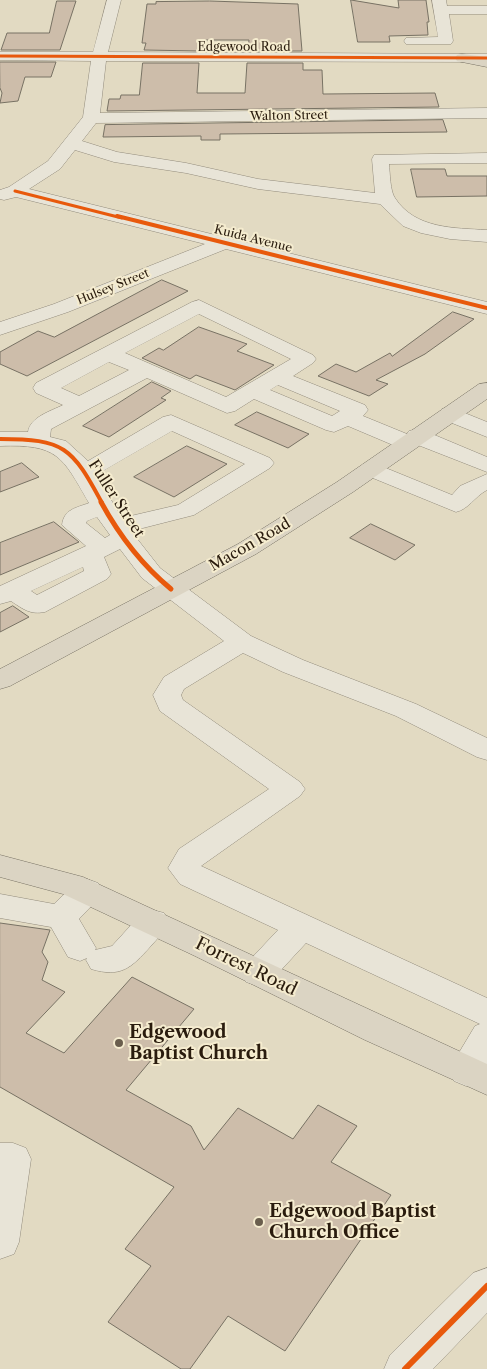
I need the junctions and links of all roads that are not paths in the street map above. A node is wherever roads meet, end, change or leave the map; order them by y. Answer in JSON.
{"nodes":[{"id":1,"x":114,"y":0,"type":"edge"},
{"id":2,"x":440,"y":5,"type":"edge"},
{"id":3,"x":487,"y":10,"type":"edge"},
{"id":4,"x":408,"y":41,"type":"dead end"},
{"id":5,"x":446,"y":41,"type":"junction"},
{"id":6,"x":462,"y":41,"type":"dead end"},
{"id":7,"x":0,"y":56,"type":"edge"},
{"id":8,"x":99,"y":57,"type":"junction"},
{"id":9,"x":378,"y":58,"type":"junction"},
{"id":10,"x":456,"y":58,"type":"junction"},
{"id":11,"x":487,"y":60,"type":"edge"},
{"id":12,"x":381,"y":74,"type":"dead end"},
{"id":13,"x":487,"y":113,"type":"edge"},
{"id":14,"x":91,"y":118,"type":"junction"},
{"id":15,"x":71,"y":144,"type":"junction"},
{"id":16,"x":487,"y":158,"type":"edge"},
{"id":17,"x":7,"y":194,"type":"edge"},
{"id":18,"x":385,"y":199,"type":"junction"},
{"id":19,"x":487,"y":236,"type":"edge"},
{"id":20,"x":224,"y":243,"type":"junction"},
{"id":21,"x":487,"y":308,"type":"edge"},
{"id":22,"x":0,"y":329,"type":"edge"},
{"id":23,"x":108,"y":354,"type":"junction"},
{"id":24,"x":146,"y":370,"type":"junction"},
{"id":25,"x":277,"y":377,"type":"junction"},
{"id":26,"x":487,"y":389,"type":"edge"},
{"id":27,"x":253,"y":391,"type":"junction"},
{"id":28,"x":80,"y":405,"type":"junction"},
{"id":29,"x":450,"y":414,"type":"junction"},
{"id":30,"x":346,"y":417,"type":"junction"},
{"id":31,"x":487,"y":430,"type":"edge"},
{"id":32,"x":0,"y":439,"type":"edge"},
{"id":33,"x":412,"y":440,"type":"junction"},
{"id":34,"x":38,"y":441,"type":"junction"},
{"id":35,"x":487,"y":466,"type":"edge"},
{"id":36,"x":371,"y":469,"type":"junction"},
{"id":37,"x":84,"y":473,"type":"junction"},
{"id":38,"x":487,"y":481,"type":"edge"},
{"id":39,"x":103,"y":506,"type":"junction"},
{"id":40,"x":108,"y":542,"type":"junction"},
{"id":41,"x":171,"y":589,"type":"junction"},
{"id":42,"x":6,"y":593,"type":"edge"},
{"id":43,"x":242,"y":642,"type":"junction"},
{"id":44,"x":0,"y":680,"type":"edge"},
{"id":45,"x":487,"y":750,"type":"edge"},
{"id":46,"x":0,"y":866,"type":"edge"},
{"id":47,"x":87,"y":891,"type":"junction"},
{"id":48,"x":0,"y":906,"type":"edge"},
{"id":49,"x":62,"y":917,"type":"junction"},
{"id":50,"x":152,"y":922,"type":"junction"},
{"id":51,"x":300,"y":927,"type":"junction"},
{"id":52,"x":258,"y":973,"type":"junction"},
{"id":53,"x":487,"y":1014,"type":"edge"},
{"id":54,"x":487,"y":1036,"type":"edge"},
{"id":55,"x":477,"y":1076,"type":"edge"},
{"id":56,"x":0,"y":1159,"type":"edge"},
{"id":57,"x":0,"y":1242,"type":"edge"},
{"id":58,"x":487,"y":1286,"type":"edge"},
{"id":59,"x":405,"y":1369,"type":"edge"}],
"edges":[{"from":1,"to":8,"type":"street"},
{"from":2,"to":3,"type":"street"},
{"from":2,"to":5,"type":"street"},
{"from":4,"to":5,"type":"street"},
{"from":5,"to":6,"type":"street"},
{"from":5,"to":10,"type":"street"},
{"from":7,"to":8,"type":"street","name":"Edgewood Road"},
{"from":8,"to":9,"type":"street","name":"Edgewood Road"},
{"from":8,"to":14,"type":"street"},
{"from":9,"to":10,"type":"street","name":"Edgewood Road"},
{"from":9,"to":12,"type":"street"},
{"from":10,"to":11,"type":"main road"},
{"from":13,"to":14,"type":"street","name":"Walton Street"},
{"from":14,"to":15,"type":"street"},
{"from":15,"to":17,"type":"street"},
{"from":15,"to":18,"type":"street"},
{"from":16,"to":18,"type":"street"},
{"from":17,"to":20,"type":"street","name":"Kuida Avenue"},
{"from":18,"to":19,"type":"street"},
{"from":20,"to":21,"type":"street","name":"Kuida Avenue"},
{"from":20,"to":22,"type":"street","name":"Hulsey Street"},
{"from":23,"to":24,"type":"street"},
{"from":23,"to":25,"type":"street"},
{"from":23,"to":28,"type":"street"},
{"from":24,"to":27,"type":"street"},
{"from":24,"to":28,"type":"street"},
{"from":25,"to":27,"type":"street"},
{"from":25,"to":30,"type":"street"},
{"from":26,"to":29,"type":"main road","name":"Macon Road"},
{"from":27,"to":30,"type":"street"},
{"from":28,"to":34,"type":"street"},
{"from":29,"to":31,"type":"street"},
{"from":29,"to":33,"type":"main road","name":"Macon Road"},
{"from":30,"to":33,"type":"street"},
{"from":32,"to":34,"type":"street","name":"Fuller Street"},
{"from":33,"to":35,"type":"street"},
{"from":33,"to":36,"type":"main road","name":"Macon Road"},
{"from":34,"to":37,"type":"street","name":"Fuller Street"},
{"from":36,"to":38,"type":"street"},
{"from":36,"to":41,"type":"main road","name":"Macon Road"},
{"from":37,"to":39,"type":"street","name":"Fuller Street"},
{"from":37,"to":40,"type":"street"},
{"from":39,"to":40,"type":"street","name":"Fuller Street"},
{"from":39,"to":40,"type":"street"},
{"from":40,"to":41,"type":"street","name":"Fuller Street"},
{"from":40,"to":42,"type":"street"},
{"from":41,"to":43,"type":"street","name":"Fuller Street"},
{"from":41,"to":44,"type":"main road","name":"Macon Road"},
{"from":43,"to":45,"type":"street","name":"Fuller Street"},
{"from":43,"to":51,"type":"street"},
{"from":46,"to":47,"type":"main road","name":"Forrest Road"},
{"from":47,"to":49,"type":"street"},
{"from":47,"to":50,"type":"main road","name":"Forrest Road"},
{"from":48,"to":49,"type":"street"},
{"from":49,"to":50,"type":"street"},
{"from":50,"to":52,"type":"main road","name":"Forrest Road"},
{"from":51,"to":52,"type":"street"},
{"from":51,"to":53,"type":"street"},
{"from":52,"to":55,"type":"main road","name":"Forrest Road"},
{"from":54,"to":55,"type":"street"},
{"from":56,"to":57,"type":"street"},
{"from":58,"to":59,"type":"street"}]}
